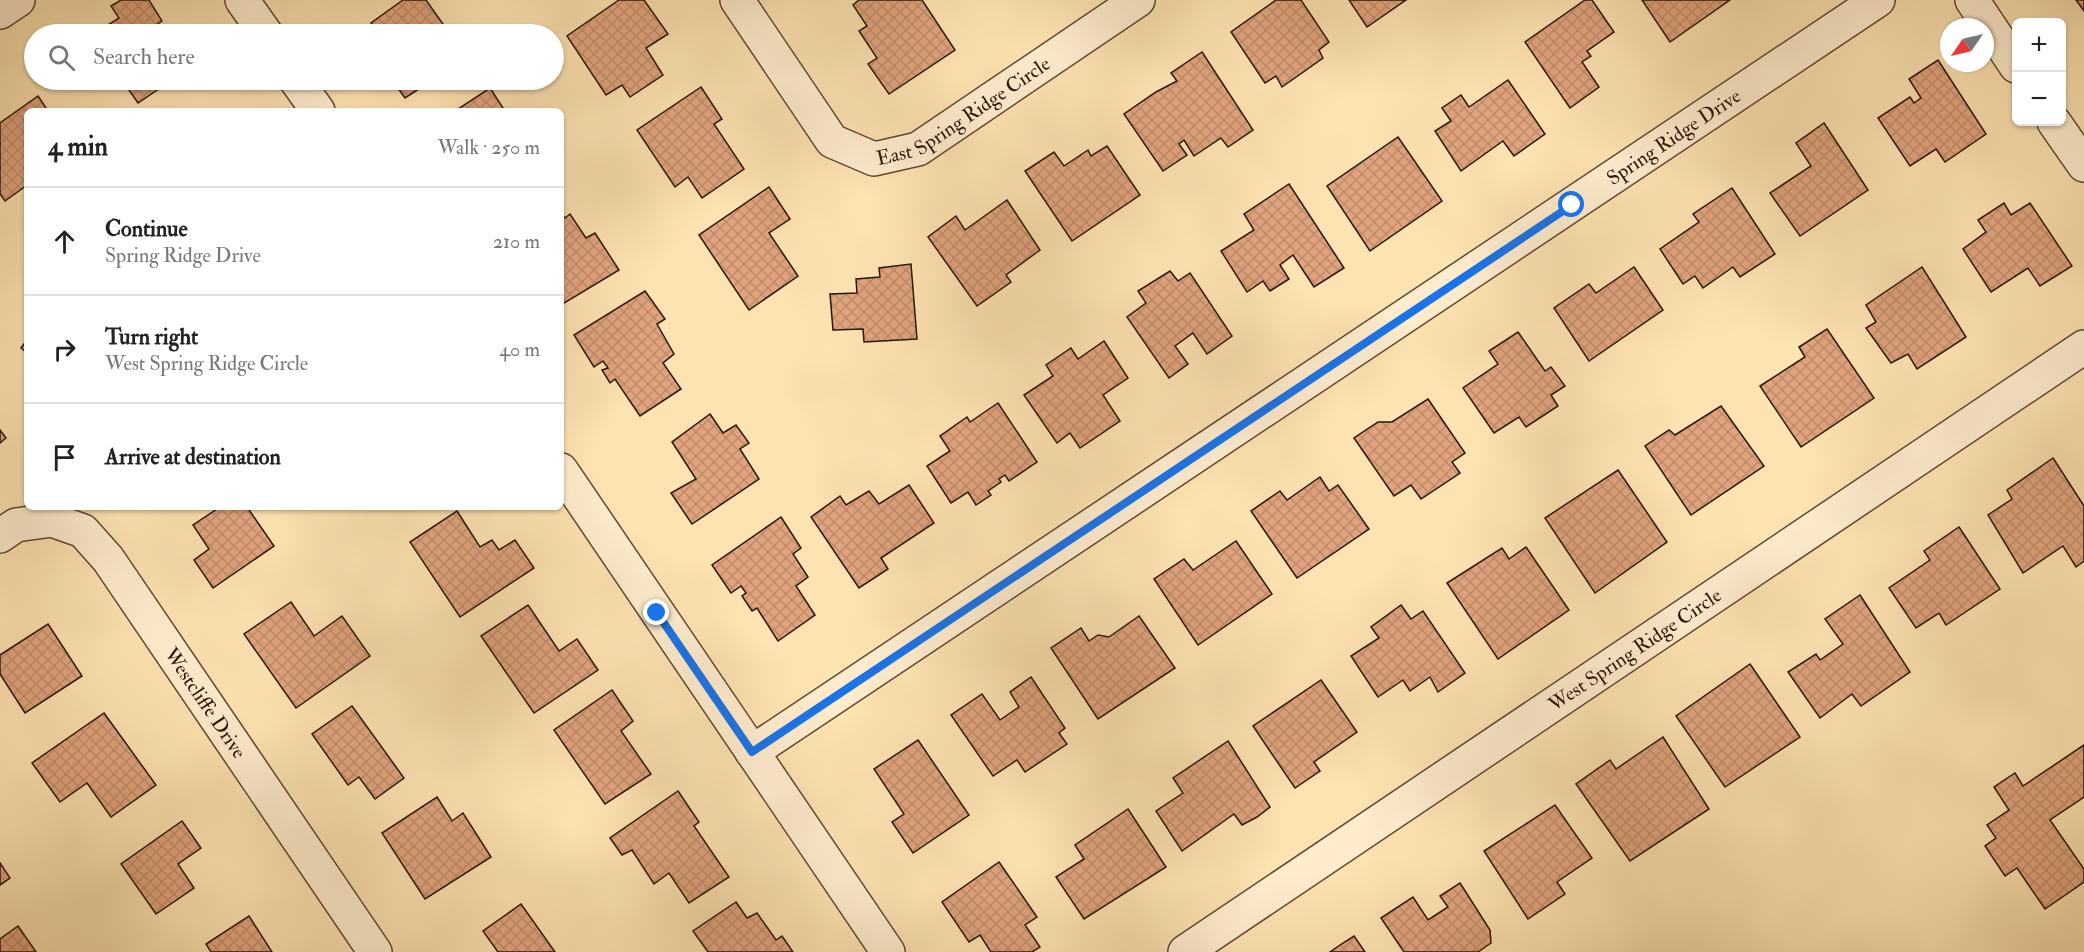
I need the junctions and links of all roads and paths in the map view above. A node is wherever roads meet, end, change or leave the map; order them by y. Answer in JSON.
{"nodes":[{"id":1,"x":18,"y":0,"type":"edge"},
{"id":2,"x":242,"y":0,"type":"edge"},
{"id":3,"x":737,"y":0,"type":"edge"},
{"id":4,"x":1138,"y":0,"type":"edge"},
{"id":5,"x":1878,"y":0,"type":"edge"},
{"id":6,"x":1972,"y":0,"type":"edge"},
{"id":7,"x":0,"y":12,"type":"edge"},
{"id":8,"x":259,"y":24,"type":"edge"},
{"id":9,"x":2012,"y":60,"type":"edge"},
{"id":10,"x":303,"y":90,"type":"edge"},
{"id":11,"x":316,"y":108,"type":"edge"},
{"id":12,"x":2057,"y":126,"type":"edge"},
{"id":13,"x":2084,"y":165,"type":"edge"},
{"id":14,"x":2084,"y":346,"type":"edge"},
{"id":15,"x":564,"y":474,"type":"edge"},
{"id":16,"x":0,"y":536,"type":"edge"},
{"id":17,"x":752,"y":752,"type":"junction"},
{"id":18,"x":375,"y":952,"type":"edge"},
{"id":19,"x":888,"y":952,"type":"edge"},
{"id":20,"x":1185,"y":952,"type":"edge"}],
"edges":[{"from":1,"to":7,"type":"street"},
{"from":2,"to":8,"type":"street"},
{"from":3,"to":4,"type":"street","name":"East Spring Ridge Circle"},
{"from":5,"to":17,"type":"street","name":"Spring Ridge Drive"},
{"from":6,"to":9,"type":"street"},
{"from":10,"to":11,"type":"street"},
{"from":12,"to":13,"type":"street"},
{"from":14,"to":20,"type":"street","name":"West Spring Ridge Circle"},
{"from":15,"to":17,"type":"street"},
{"from":16,"to":18,"type":"street","name":"Westcliffe Drive"},
{"from":17,"to":19,"type":"street"}]}
